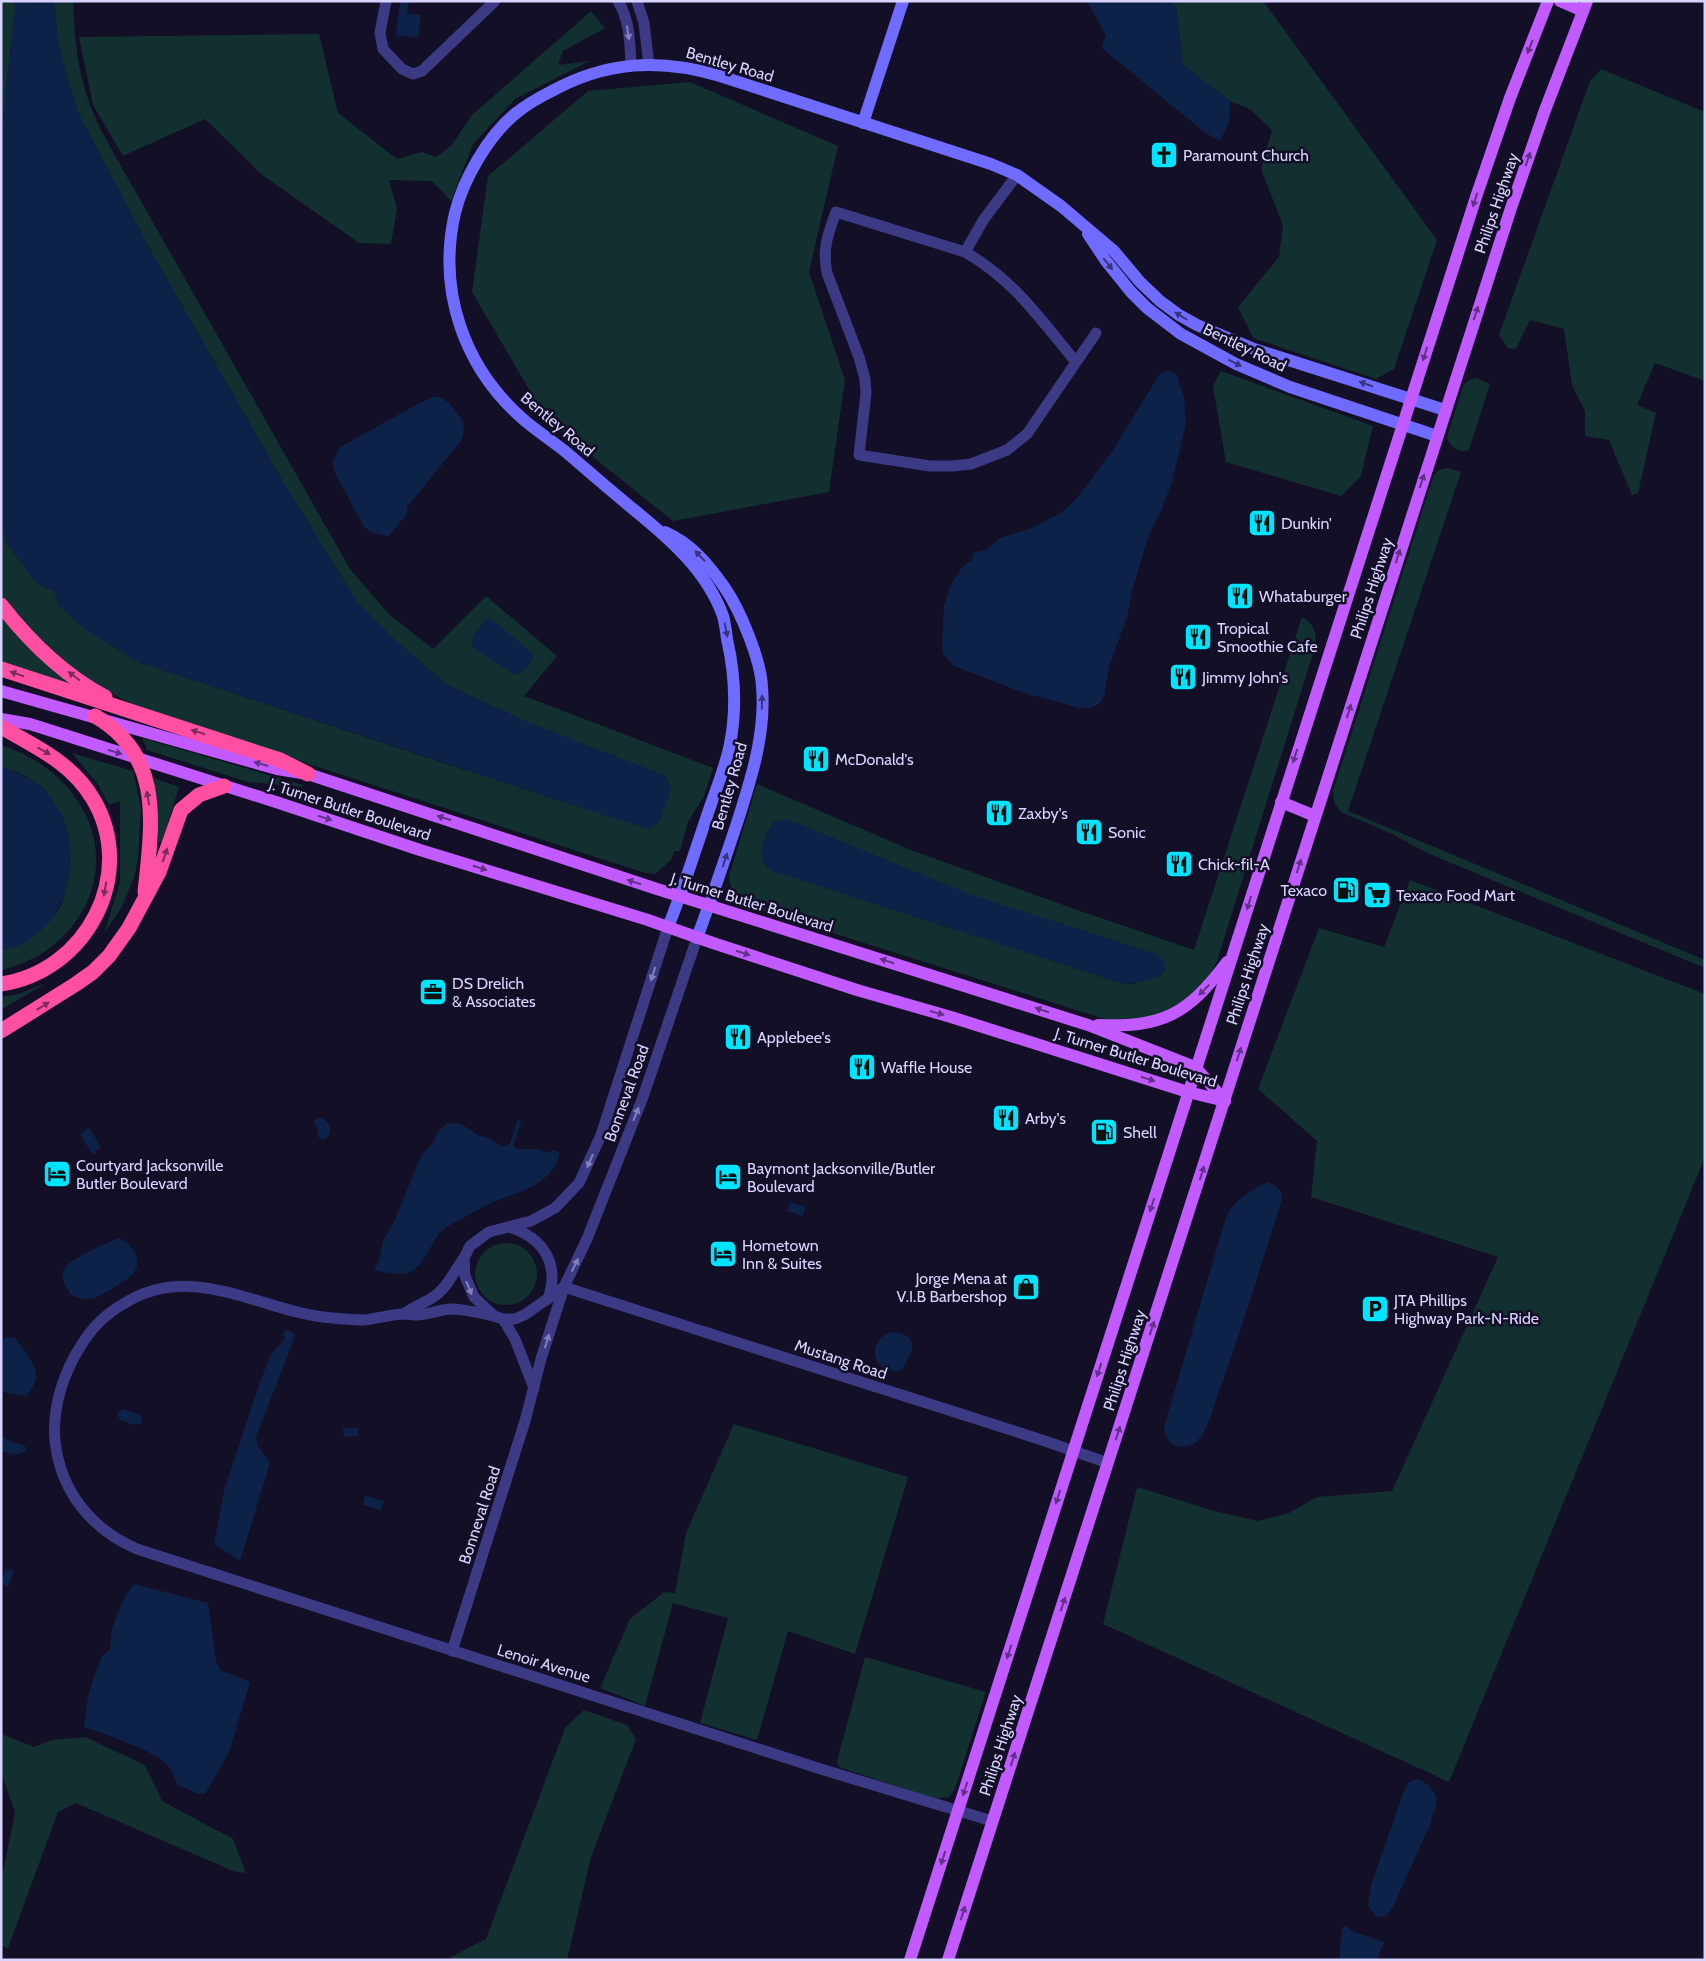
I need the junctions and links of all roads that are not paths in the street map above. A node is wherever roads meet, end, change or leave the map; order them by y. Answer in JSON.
{"nodes":[{"id":1,"x":386,"y":1,"type":"edge"},
{"id":2,"x":495,"y":1,"type":"edge"},
{"id":3,"x":618,"y":1,"type":"edge"},
{"id":4,"x":637,"y":1,"type":"edge"},
{"id":5,"x":903,"y":1,"type":"edge"},
{"id":6,"x":1548,"y":1,"type":"edge"},
{"id":7,"x":1560,"y":1,"type":"edge"},
{"id":8,"x":1585,"y":6,"type":"edge"},
{"id":9,"x":649,"y":65,"type":"junction"},
{"id":10,"x":631,"y":66,"type":"junction"},
{"id":11,"x":863,"y":123,"type":"junction"},
{"id":12,"x":1016,"y":176,"type":"junction"},
{"id":13,"x":1081,"y":224,"type":"junction"},
{"id":14,"x":965,"y":252,"type":"junction"},
{"id":15,"x":1096,"y":333,"type":"dead end"},
{"id":16,"x":1076,"y":362,"type":"junction"},
{"id":17,"x":1410,"y":399,"type":"junction"},
{"id":18,"x":1445,"y":410,"type":"junction"},
{"id":19,"x":1402,"y":425,"type":"junction"},
{"id":20,"x":1437,"y":436,"type":"junction"},
{"id":21,"x":661,"y":530,"type":"junction"},
{"id":22,"x":1,"y":605,"type":"edge"},
{"id":23,"x":1,"y":669,"type":"edge"},
{"id":24,"x":1,"y":691,"type":"edge"},
{"id":25,"x":130,"y":710,"type":"junction"},
{"id":26,"x":95,"y":716,"type":"junction"},
{"id":27,"x":1,"y":719,"type":"edge"},
{"id":28,"x":1,"y":728,"type":"edge"},
{"id":29,"x":139,"y":760,"type":"junction"},
{"id":30,"x":308,"y":774,"type":"junction"},
{"id":31,"x":224,"y":786,"type":"junction"},
{"id":32,"x":1280,"y":802,"type":"junction"},
{"id":33,"x":1315,"y":816,"type":"junction"},
{"id":34,"x":681,"y":896,"type":"junction"},
{"id":35,"x":144,"y":899,"type":"junction"},
{"id":36,"x":708,"y":906,"type":"junction"},
{"id":37,"x":668,"y":927,"type":"junction"},
{"id":38,"x":697,"y":938,"type":"junction"},
{"id":39,"x":1234,"y":952,"type":"junction"},
{"id":40,"x":1,"y":984,"type":"edge"},
{"id":41,"x":1088,"y":1025,"type":"junction"},
{"id":42,"x":1,"y":1031,"type":"edge"},
{"id":43,"x":1195,"y":1067,"type":"junction"},
{"id":44,"x":1188,"y":1092,"type":"junction"},
{"id":45,"x":1225,"y":1100,"type":"junction"},
{"id":46,"x":509,"y":1227,"type":"junction"},
{"id":47,"x":464,"y":1258,"type":"junction"},
{"id":48,"x":564,"y":1287,"type":"junction"},
{"id":49,"x":548,"y":1299,"type":"junction"},
{"id":50,"x":404,"y":1314,"type":"junction"},
{"id":51,"x":499,"y":1318,"type":"junction"},
{"id":52,"x":534,"y":1388,"type":"junction"},
{"id":53,"x":1073,"y":1451,"type":"junction"},
{"id":54,"x":1108,"y":1463,"type":"junction"},
{"id":55,"x":452,"y":1651,"type":"junction"},
{"id":56,"x":958,"y":1811,"type":"junction"},
{"id":57,"x":992,"y":1822,"type":"junction"},
{"id":58,"x":910,"y":1960,"type":"edge"},
{"id":59,"x":948,"y":1960,"type":"edge"}],
"edges":[{"from":1,"to":2,"type":"street"},
{"from":3,"to":10,"type":"street","one_way":true},
{"from":4,"to":9,"type":"street"},
{"from":5,"to":11,"type":"street"},
{"from":6,"to":17,"type":"main road","name":"Philips Highway","one_way":true},
{"from":7,"to":8,"type":"main road"},
{"from":18,"to":8,"type":"main road","name":"Philips Highway","one_way":true},
{"from":9,"to":10,"type":"street","name":"Bentley Road"},
{"from":9,"to":11,"type":"street","name":"Bentley Road"},
{"from":10,"to":21,"type":"street","name":"Bentley Road"},
{"from":11,"to":12,"type":"street","name":"Bentley Road"},
{"from":12,"to":13,"type":"street","name":"Bentley Road"},
{"from":12,"to":14,"type":"street"},
{"from":17,"to":13,"type":"street","name":"Bentley Road","one_way":true},
{"from":13,"to":19,"type":"street","name":"Bentley Road","one_way":true},
{"from":14,"to":16,"type":"street"},
{"from":14,"to":16,"type":"street"},
{"from":15,"to":16,"type":"street"},
{"from":17,"to":18,"type":"street","name":"Bentley Road"},
{"from":17,"to":19,"type":"main road","name":"Philips Highway"},
{"from":18,"to":20,"type":"main road","name":"Philips Highway"},
{"from":19,"to":20,"type":"street","name":"Bentley Road"},
{"from":19,"to":32,"type":"main road","name":"Philips Highway","one_way":true},
{"from":33,"to":20,"type":"main road","name":"Philips Highway","one_way":true},
{"from":21,"to":34,"type":"street","name":"Bentley Road","one_way":true},
{"from":36,"to":21,"type":"street","name":"Bentley Road","one_way":true},
{"from":25,"to":22,"type":"highway","one_way":true},
{"from":25,"to":23,"type":"highway","one_way":true},
{"from":24,"to":26,"type":"main road","name":"J. Turner Butler Boulevard"},
{"from":30,"to":25,"type":"highway","one_way":true},
{"from":26,"to":29,"type":"highway"},
{"from":30,"to":26,"type":"main road","name":"J. Turner Butler Boulevard","one_way":true},
{"from":27,"to":29,"type":"main road","name":"J. Turner Butler Boulevard","one_way":true},
{"from":28,"to":40,"type":"highway","one_way":true},
{"from":29,"to":31,"type":"main road","name":"J. Turner Butler Boulevard"},
{"from":35,"to":29,"type":"highway","one_way":true},
{"from":34,"to":30,"type":"main road","name":"J. Turner Butler Boulevard","one_way":true},
{"from":35,"to":31,"type":"highway","one_way":true},
{"from":31,"to":37,"type":"main road","name":"J. Turner Butler Boulevard","one_way":true},
{"from":32,"to":33,"type":"main road"},
{"from":32,"to":39,"type":"main road","name":"Philips Highway","one_way":true},
{"from":45,"to":33,"type":"main road","name":"Philips Highway","one_way":true},
{"from":34,"to":36,"type":"main road","name":"J. Turner Butler Boulevard"},
{"from":34,"to":37,"type":"street","name":"Bonneval Road"},
{"from":42,"to":35,"type":"highway","one_way":true},
{"from":36,"to":38,"type":"street","name":"Bonneval Road"},
{"from":41,"to":36,"type":"main road","name":"J. Turner Butler Boulevard","one_way":true},
{"from":37,"to":38,"type":"main road","name":"J. Turner Butler Boulevard"},
{"from":37,"to":46,"type":"street","name":"Bonneval Road","one_way":true},
{"from":38,"to":44,"type":"main road","name":"J. Turner Butler Boulevard","one_way":true},
{"from":48,"to":38,"type":"street","name":"Bonneval Road","one_way":true},
{"from":39,"to":41,"type":"main road","one_way":true},
{"from":39,"to":43,"type":"main road","name":"Philips Highway"},
{"from":41,"to":43,"type":"main road","name":"J. Turner Butler Boulevard"},
{"from":43,"to":44,"type":"main road","name":"Philips Highway"},
{"from":43,"to":45,"type":"main road","name":"J. Turner Butler Boulevard"},
{"from":44,"to":45,"type":"main road","name":"J. Turner Butler Boulevard"},
{"from":44,"to":53,"type":"main road","name":"Philips Highway","one_way":true},
{"from":54,"to":45,"type":"main road","name":"Philips Highway","one_way":true},
{"from":46,"to":47,"type":"street","name":"Bonneval Road"},
{"from":46,"to":49,"type":"street"},
{"from":47,"to":50,"type":"street","name":"Bonneval Road"},
{"from":47,"to":51,"type":"street","one_way":true},
{"from":48,"to":49,"type":"street","name":"Bonneval Road"},
{"from":52,"to":48,"type":"street","name":"Bonneval Road","one_way":true},
{"from":48,"to":53,"type":"street","name":"Mustang Road"},
{"from":49,"to":51,"type":"street","name":"Bonneval Road"},
{"from":50,"to":51,"type":"street","name":"Lenoir Avenue"},
{"from":50,"to":55,"type":"street","name":"Lenoir Avenue"},
{"from":51,"to":52,"type":"street"},
{"from":52,"to":55,"type":"street","name":"Bonneval Road"},
{"from":53,"to":54,"type":"street","name":"Mustang Road"},
{"from":53,"to":56,"type":"main road","name":"Philips Highway","one_way":true},
{"from":57,"to":54,"type":"main road","name":"Philips Highway","one_way":true},
{"from":55,"to":56,"type":"street","name":"Lenoir Avenue"},
{"from":56,"to":57,"type":"street","name":"Lenoir Avenue"},
{"from":56,"to":58,"type":"main road","name":"Philips Highway","one_way":true},
{"from":59,"to":57,"type":"main road","name":"Philips Highway","one_way":true}]}
